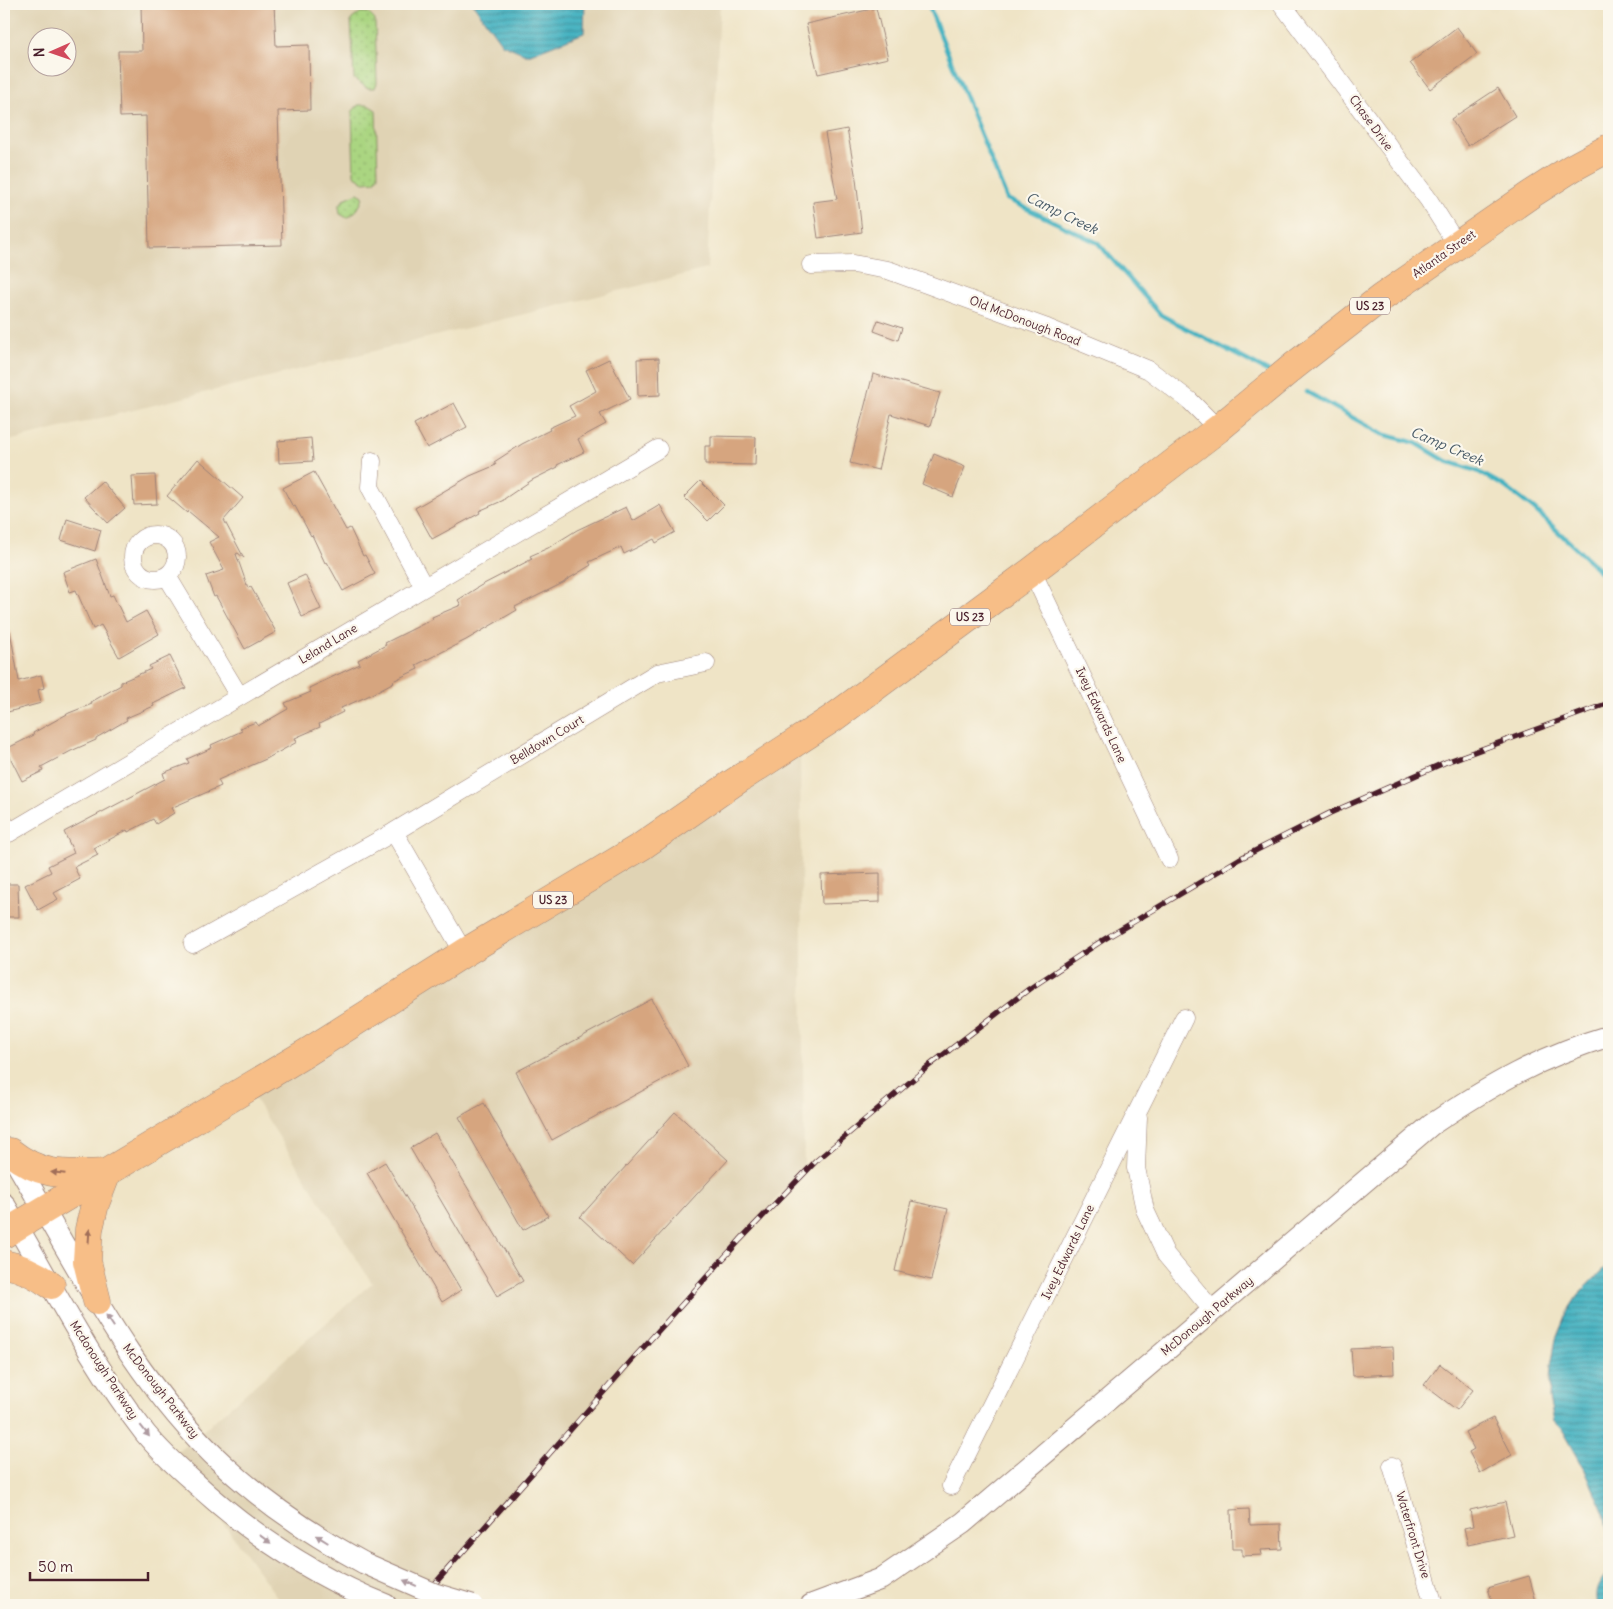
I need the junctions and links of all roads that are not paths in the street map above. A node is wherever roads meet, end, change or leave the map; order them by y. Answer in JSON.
{"nodes":[{"id":1,"x":1282,"y":4,"type":"edge"},
{"id":2,"x":1609,"y":148,"type":"edge"},
{"id":3,"x":1457,"y":245,"type":"junction"},
{"id":4,"x":810,"y":265,"type":"dead end"},
{"id":5,"x":1218,"y":429,"type":"junction"},
{"id":6,"x":658,"y":450,"type":"dead end"},
{"id":7,"x":372,"y":461,"type":"dead end"},
{"id":8,"x":1032,"y":571,"type":"junction"},
{"id":9,"x":167,"y":576,"type":"dead end"},
{"id":10,"x":424,"y":588,"type":"junction"},
{"id":11,"x":706,"y":663,"type":"dead end"},
{"id":12,"x":239,"y":696,"type":"junction"},
{"id":13,"x":4,"y":823,"type":"edge"},
{"id":14,"x":394,"y":832,"type":"junction"},
{"id":15,"x":1169,"y":859,"type":"dead end"},
{"id":16,"x":193,"y":944,"type":"dead end"},
{"id":17,"x":464,"y":953,"type":"junction"},
{"id":18,"x":1184,"y":1018,"type":"dead end"},
{"id":19,"x":1609,"y":1036,"type":"edge"},
{"id":20,"x":1139,"y":1109,"type":"junction"},
{"id":21,"x":7,"y":1147,"type":"edge"},
{"id":22,"x":107,"y":1173,"type":"junction"},
{"id":23,"x":45,"y":1210,"type":"junction"},
{"id":24,"x":8,"y":1222,"type":"edge"},
{"id":25,"x":4,"y":1264,"type":"edge"},
{"id":26,"x":51,"y":1285,"type":"junction"},
{"id":27,"x":97,"y":1301,"type":"junction"},
{"id":28,"x":1213,"y":1311,"type":"junction"},
{"id":29,"x":1392,"y":1466,"type":"dead end"},
{"id":30,"x":951,"y":1486,"type":"dead end"},
{"id":31,"x":386,"y":1605,"type":"edge"},
{"id":32,"x":472,"y":1605,"type":"edge"},
{"id":33,"x":811,"y":1605,"type":"edge"},
{"id":34,"x":1434,"y":1605,"type":"edge"}],
"edges":[{"from":1,"to":3,"type":"street","name":"Chase Drive"},
{"from":2,"to":3,"type":"main road","name":"Atlanta Street","number":"US 23"},
{"from":3,"to":5,"type":"main road","name":"Atlanta Street","number":"US 23"},
{"from":4,"to":5,"type":"street","name":"Old McDonough Road"},
{"from":5,"to":8,"type":"main road","number":"US 23"},
{"from":6,"to":10,"type":"street","name":"Leland Lane"},
{"from":7,"to":10,"type":"street"},
{"from":8,"to":15,"type":"street","name":"Ivey Edwards Lane"},
{"from":8,"to":17,"type":"main road","number":"US 23"},
{"from":9,"to":12,"type":"street"},
{"from":10,"to":12,"type":"street","name":"Leland Lane"},
{"from":11,"to":14,"type":"street","name":"Belldown Court"},
{"from":12,"to":13,"type":"street","name":"Leland Lane"},
{"from":14,"to":16,"type":"street","name":"Belldown Court"},
{"from":14,"to":17,"type":"street"},
{"from":17,"to":22,"type":"main road","number":"US 23"},
{"from":18,"to":20,"type":"street","name":"Ivey Edwards Lane"},
{"from":19,"to":28,"type":"street","name":"McDonough Parkway"},
{"from":20,"to":28,"type":"street"},
{"from":20,"to":30,"type":"street","name":"Ivey Edwards Lane"},
{"from":22,"to":21,"type":"main road","one_way":true},
{"from":21,"to":23,"type":"street","name":"McDonough Parkway"},
{"from":22,"to":23,"type":"main road","number":"US 23"},
{"from":27,"to":22,"type":"main road","one_way":true},
{"from":23,"to":24,"type":"main road","number":"US 23"},
{"from":23,"to":27,"type":"street","name":"McDonough Parkway"},
{"from":24,"to":26,"type":"street","name":"Mcdonough Parkway"},
{"from":25,"to":26,"type":"main road"},
{"from":26,"to":31,"type":"street","name":"Mcdonough Parkway","one_way":true},
{"from":32,"to":27,"type":"street","name":"McDonough Parkway","one_way":true,"bridge":true},
{"from":28,"to":33,"type":"street","name":"McDonough Parkway"},
{"from":29,"to":34,"type":"street","name":"Waterfront Drive"}]}
